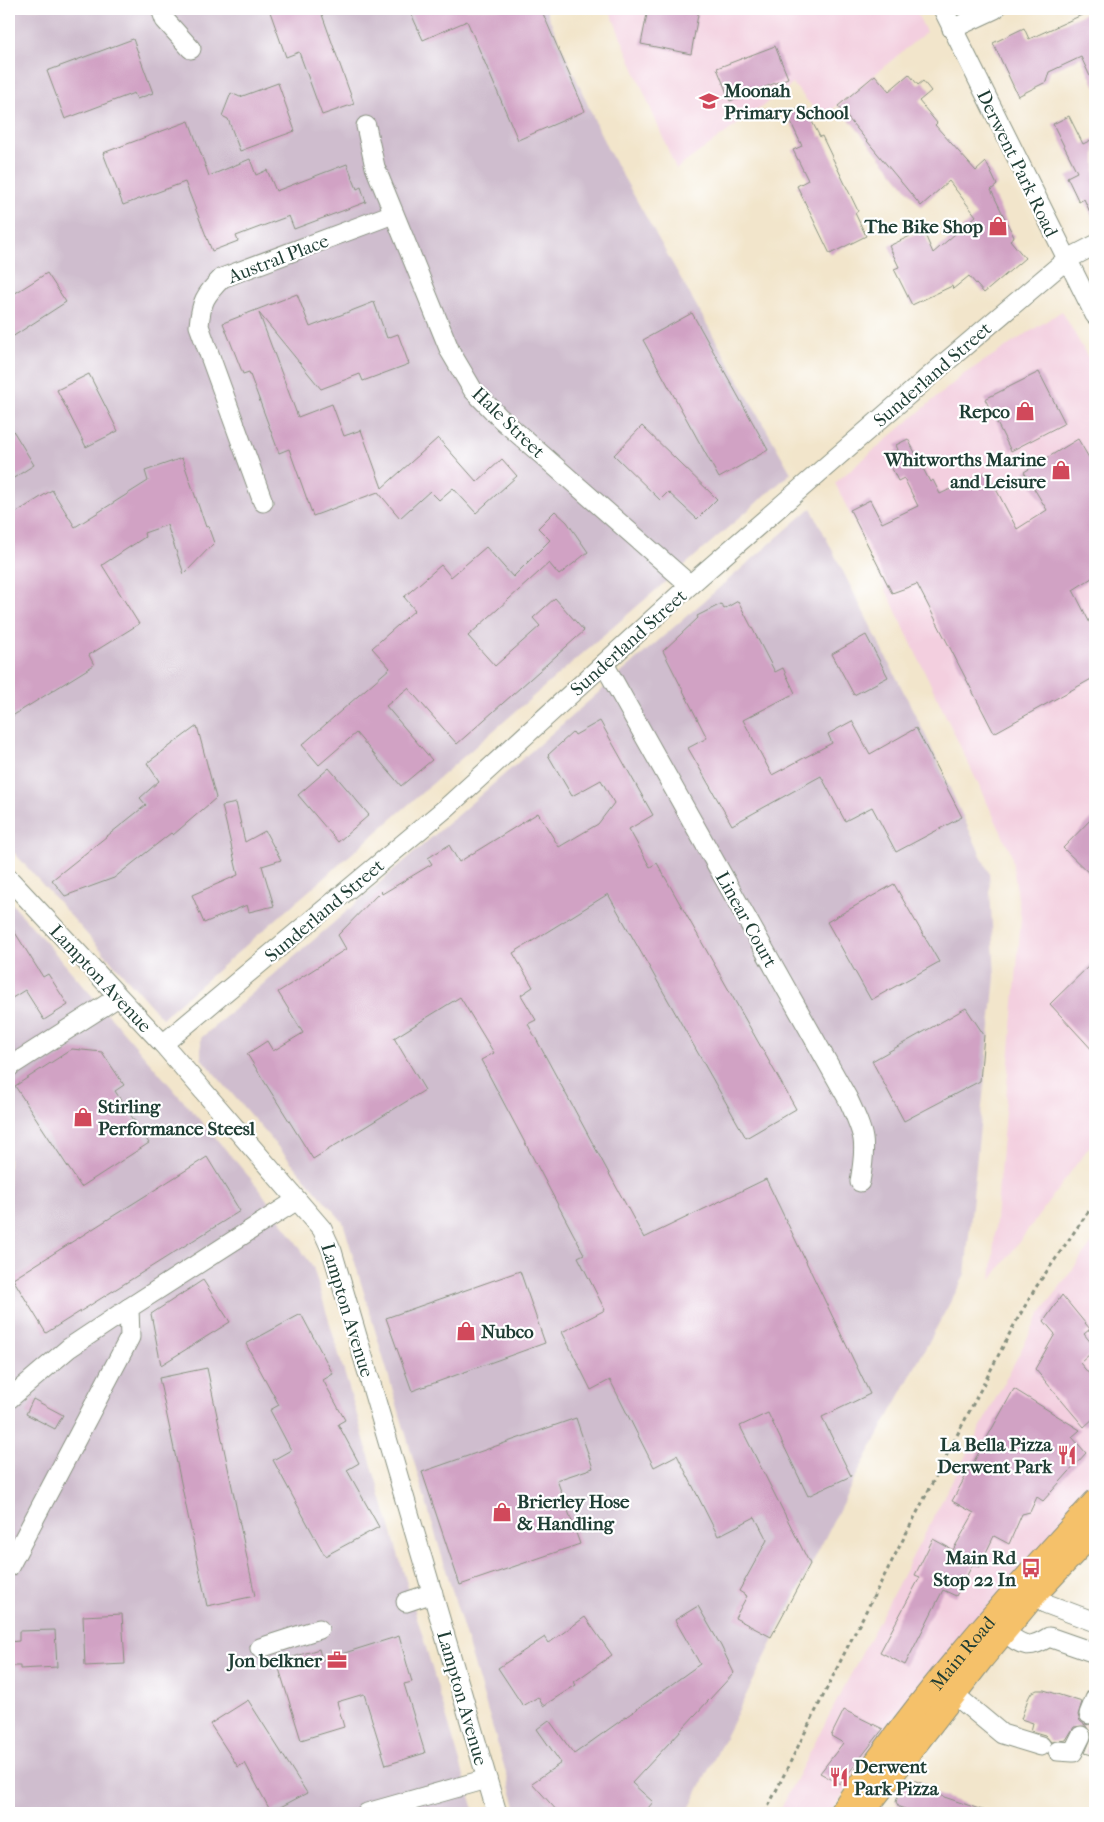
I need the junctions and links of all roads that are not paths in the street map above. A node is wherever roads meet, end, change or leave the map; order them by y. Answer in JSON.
{"nodes":[{"id":1,"x":161,"y":9,"type":"edge"},
{"id":2,"x":943,"y":9,"type":"edge"},
{"id":3,"x":995,"y":9,"type":"edge"},
{"id":4,"x":952,"y":29,"type":"junction"},
{"id":5,"x":191,"y":49,"type":"dead end"},
{"id":6,"x":366,"y":126,"type":"dead end"},
{"id":7,"x":394,"y":214,"type":"junction"},
{"id":8,"x":1095,"y":245,"type":"edge"},
{"id":9,"x":1066,"y":260,"type":"junction"},
{"id":10,"x":1095,"y":315,"type":"edge"},
{"id":11,"x":264,"y":502,"type":"dead end"},
{"id":12,"x":690,"y":585,"type":"junction"},
{"id":13,"x":604,"y":664,"type":"junction"},
{"id":14,"x":9,"y":879,"type":"edge"},
{"id":15,"x":118,"y":996,"type":"junction"},
{"id":16,"x":163,"y":1044,"type":"junction"},
{"id":17,"x":9,"y":1067,"type":"edge"},
{"id":18,"x":860,"y":1182,"type":"dead end"},
{"id":19,"x":297,"y":1200,"type":"junction"},
{"id":20,"x":129,"y":1308,"type":"junction"},
{"id":21,"x":9,"y":1399,"type":"edge"},
{"id":22,"x":1095,"y":1502,"type":"edge"},
{"id":23,"x":1095,"y":1530,"type":"edge"},
{"id":24,"x":9,"y":1567,"type":"edge"},
{"id":25,"x":1028,"y":1589,"type":"junction"},
{"id":26,"x":433,"y":1593,"type":"junction"},
{"id":27,"x":406,"y":1602,"type":"dead end"},
{"id":28,"x":1095,"y":1622,"type":"edge"},
{"id":29,"x":319,"y":1629,"type":"dead end"},
{"id":30,"x":1004,"y":1632,"type":"junction"},
{"id":31,"x":260,"y":1648,"type":"dead end"},
{"id":32,"x":1095,"y":1653,"type":"edge"},
{"id":33,"x":954,"y":1694,"type":"junction"},
{"id":34,"x":1081,"y":1736,"type":"dead end"},
{"id":35,"x":487,"y":1779,"type":"junction"},
{"id":36,"x":853,"y":1811,"type":"edge"},
{"id":37,"x":367,"y":1813,"type":"edge"},
{"id":38,"x":496,"y":1813,"type":"edge"}],
"edges":[{"from":1,"to":5,"type":"street"},
{"from":2,"to":4,"type":"street","name":"Derwent Park Road"},
{"from":3,"to":4,"type":"street"},
{"from":4,"to":9,"type":"street","name":"Derwent Park Road"},
{"from":6,"to":7,"type":"street","name":"Hale Street"},
{"from":7,"to":11,"type":"street","name":"Austral Place"},
{"from":7,"to":12,"type":"street","name":"Hale Street"},
{"from":8,"to":9,"type":"street","name":"Sunderland Street"},
{"from":9,"to":10,"type":"street","name":"Derwent Park Road"},
{"from":9,"to":12,"type":"street","name":"Sunderland Street"},
{"from":12,"to":13,"type":"street","name":"Sunderland Street"},
{"from":13,"to":16,"type":"street","name":"Sunderland Street"},
{"from":13,"to":18,"type":"street","name":"Linear Court"},
{"from":14,"to":15,"type":"street","name":"Lampton Avenue"},
{"from":15,"to":16,"type":"street","name":"Lampton Avenue"},
{"from":15,"to":17,"type":"street"},
{"from":16,"to":19,"type":"street","name":"Lampton Avenue"},
{"from":19,"to":20,"type":"street"},
{"from":19,"to":26,"type":"street","name":"Lampton Avenue"},
{"from":20,"to":21,"type":"street"},
{"from":20,"to":24,"type":"street"},
{"from":22,"to":25,"type":"main road","name":"Main Road"},
{"from":23,"to":25,"type":"main road","name":"Main Road"},
{"from":25,"to":28,"type":"street"},
{"from":25,"to":30,"type":"main road","name":"Main Road"},
{"from":25,"to":36,"type":"main road","name":"Main Road"},
{"from":26,"to":27,"type":"street"},
{"from":26,"to":35,"type":"street","name":"Lampton Avenue"},
{"from":29,"to":31,"type":"street"},
{"from":30,"to":32,"type":"street"},
{"from":30,"to":33,"type":"main road","name":"Main Road"},
{"from":33,"to":34,"type":"street"},
{"from":33,"to":36,"type":"main road","name":"Main Road"},
{"from":35,"to":37,"type":"street"},
{"from":35,"to":38,"type":"street","name":"Lampton Avenue"}]}
